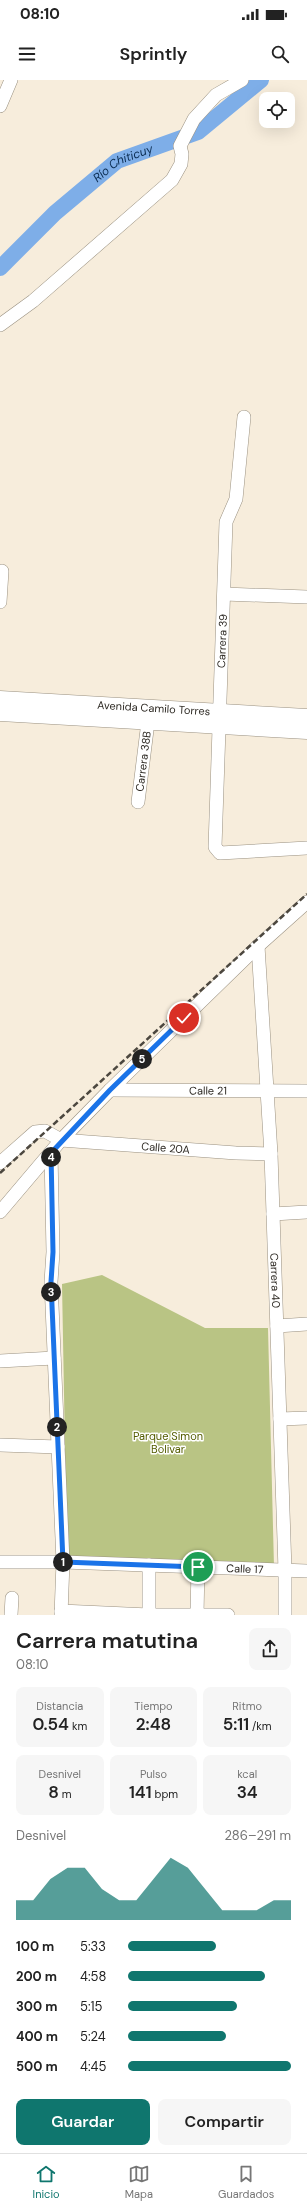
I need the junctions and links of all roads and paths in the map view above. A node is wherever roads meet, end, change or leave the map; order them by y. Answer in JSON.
{"nodes":[{"id":1,"x":11,"y":80,"type":"edge"},
{"id":2,"x":242,"y":80,"type":"edge"},
{"id":3,"x":0,"y":106,"type":"edge"},
{"id":4,"x":0,"y":325,"type":"edge"},
{"id":5,"x":244,"y":417,"type":"dead end"},
{"id":6,"x":2,"y":571,"type":"dead end"},
{"id":7,"x":224,"y":594,"type":"junction"},
{"id":8,"x":307,"y":597,"type":"edge"},
{"id":9,"x":0,"y":602,"type":"edge"},
{"id":10,"x":0,"y":699,"type":"edge"},
{"id":11,"x":0,"y":713,"type":"edge"},
{"id":12,"x":307,"y":717,"type":"edge"},
{"id":13,"x":220,"y":719,"type":"junction"},
{"id":14,"x":148,"y":722,"type":"junction"},
{"id":15,"x":307,"y":731,"type":"edge"},
{"id":16,"x":138,"y":802,"type":"dead end"},
{"id":17,"x":307,"y":848,"type":"edge"},
{"id":18,"x":307,"y":902,"type":"edge"},
{"id":19,"x":258,"y":946,"type":"junction"},
{"id":20,"x":110,"y":1090,"type":"junction"},
{"id":21,"x":307,"y":1091,"type":"edge"},
{"id":22,"x":267,"y":1092,"type":"junction"},
{"id":23,"x":61,"y":1140,"type":"junction"},
{"id":24,"x":51,"y":1153,"type":"junction"},
{"id":25,"x":271,"y":1154,"type":"junction"},
{"id":26,"x":0,"y":1163,"type":"edge"},
{"id":27,"x":0,"y":1212,"type":"edge"},
{"id":28,"x":307,"y":1212,"type":"edge"},
{"id":29,"x":273,"y":1214,"type":"junction"},
{"id":30,"x":307,"y":1324,"type":"edge"},
{"id":31,"x":277,"y":1326,"type":"junction"},
{"id":32,"x":54,"y":1358,"type":"junction"},
{"id":33,"x":0,"y":1361,"type":"edge"},
{"id":34,"x":307,"y":1418,"type":"edge"},
{"id":35,"x":280,"y":1419,"type":"junction"},
{"id":36,"x":0,"y":1445,"type":"edge"},
{"id":37,"x":58,"y":1447,"type":"junction"},
{"id":38,"x":0,"y":1562,"type":"edge"},
{"id":39,"x":63,"y":1562,"type":"junction"},
{"id":40,"x":149,"y":1566,"type":"junction"},
{"id":41,"x":198,"y":1567,"type":"junction"},
{"id":42,"x":285,"y":1570,"type":"junction"},
{"id":43,"x":307,"y":1572,"type":"edge"},
{"id":44,"x":12,"y":1598,"type":"dead end"},
{"id":45,"x":61,"y":1613,"type":"edge"},
{"id":46,"x":197,"y":1614,"type":"edge"},
{"id":47,"x":11,"y":1615,"type":"edge"},
{"id":48,"x":150,"y":1615,"type":"edge"},
{"id":49,"x":228,"y":1615,"type":"edge"},
{"id":50,"x":285,"y":1615,"type":"edge"}],
"edges":[{"from":1,"to":3,"type":"street"},
{"from":2,"to":4,"type":"street"},
{"from":5,"to":7,"type":"street","name":"Carrera 39"},
{"from":6,"to":9,"type":"street"},
{"from":7,"to":8,"type":"street"},
{"from":7,"to":13,"type":"street","name":"Carrera 39"},
{"from":10,"to":13,"type":"main road","name":"Avenida Camilo Torres"},
{"from":11,"to":14,"type":"main road","name":"Avenida Camilo Torres"},
{"from":12,"to":13,"type":"main road","name":"Avenida Camilo Torres"},
{"from":13,"to":14,"type":"main road","name":"Avenida Camilo Torres"},
{"from":13,"to":15,"type":"main road","name":"Avenida Camilo Torres"},
{"from":13,"to":17,"type":"street","name":"Carrera 39"},
{"from":14,"to":16,"type":"street","name":"Carrera 38B"},
{"from":18,"to":19,"type":"street"},
{"from":19,"to":20,"type":"street"},
{"from":19,"to":22,"type":"street","name":"Carrera 40"},
{"from":20,"to":22,"type":"street","name":"Calle 21"},
{"from":20,"to":23,"type":"street"},
{"from":21,"to":22,"type":"street","name":"Calle 21"},
{"from":22,"to":25,"type":"street","name":"Carrera 40"},
{"from":23,"to":24,"type":"street"},
{"from":23,"to":25,"type":"street","name":"Calle 20A"},
{"from":23,"to":26,"type":"street"},
{"from":24,"to":27,"type":"street"},
{"from":24,"to":32,"type":"street"},
{"from":25,"to":29,"type":"street","name":"Carrera 40"},
{"from":28,"to":29,"type":"street"},
{"from":29,"to":31,"type":"street","name":"Carrera 40"},
{"from":30,"to":31,"type":"street"},
{"from":31,"to":35,"type":"street","name":"Carrera 40"},
{"from":32,"to":33,"type":"street"},
{"from":32,"to":37,"type":"street"},
{"from":34,"to":35,"type":"street"},
{"from":35,"to":42,"type":"street","name":"Carrera 40"},
{"from":36,"to":37,"type":"street"},
{"from":37,"to":39,"type":"street"},
{"from":38,"to":39,"type":"street","name":"Calle 17"},
{"from":39,"to":40,"type":"street","name":"Calle 17"},
{"from":39,"to":45,"type":"street"},
{"from":40,"to":41,"type":"street","name":"Calle 17"},
{"from":40,"to":48,"type":"street"},
{"from":41,"to":42,"type":"street","name":"Calle 17"},
{"from":41,"to":46,"type":"street"},
{"from":42,"to":43,"type":"street","name":"Calle 17"},
{"from":42,"to":50,"type":"street","name":"Carrera 40"},
{"from":44,"to":47,"type":"street"},
{"from":45,"to":48,"type":"street"},
{"from":46,"to":48,"type":"street"},
{"from":46,"to":49,"type":"street"}]}
